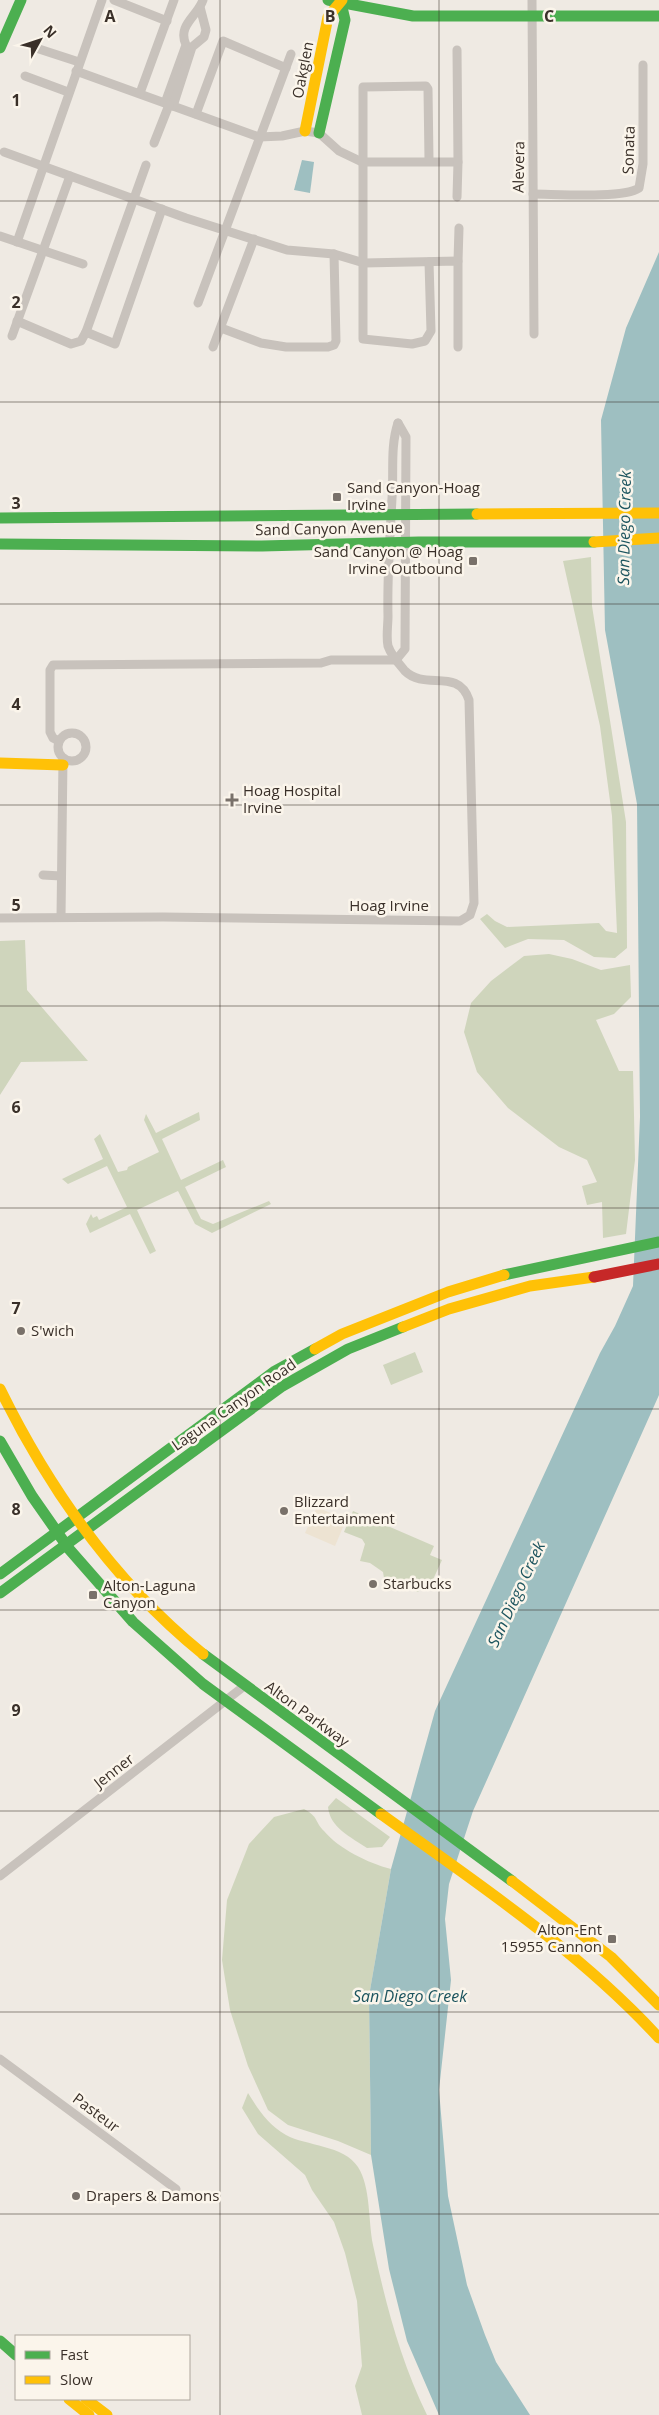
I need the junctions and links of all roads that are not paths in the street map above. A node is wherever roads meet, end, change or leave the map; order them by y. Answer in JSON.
{"nodes":[{"id":1,"x":21,"y":0,"type":"edge"},
{"id":2,"x":102,"y":0,"type":"edge"},
{"id":3,"x":114,"y":0,"type":"edge"},
{"id":4,"x":174,"y":0,"type":"edge"},
{"id":5,"x":328,"y":0,"type":"edge"},
{"id":6,"x":532,"y":0,"type":"edge"},
{"id":7,"x":341,"y":2,"type":"edge"},
{"id":8,"x":202,"y":4,"type":"edge"},
{"id":9,"x":532,"y":16,"type":"junction"},
{"id":10,"x":659,"y":16,"type":"edge"},
{"id":11,"x":167,"y":21,"type":"junction"},
{"id":12,"x":189,"y":46,"type":"junction"},
{"id":13,"x":0,"y":48,"type":"edge"},
{"id":14,"x":38,"y":49,"type":"dead end"},
{"id":15,"x":456,"y":50,"type":"dead end"},
{"id":16,"x":291,"y":54,"type":"dead end"},
{"id":17,"x":643,"y":65,"type":"dead end"},
{"id":18,"x":78,"y":67,"type":"junction"},
{"id":19,"x":286,"y":68,"type":"junction"},
{"id":20,"x":25,"y":76,"type":"dead end"},
{"id":21,"x":317,"y":76,"type":"junction"},
{"id":22,"x":332,"y":81,"type":"junction"},
{"id":23,"x":68,"y":92,"type":"junction"},
{"id":24,"x":140,"y":93,"type":"junction"},
{"id":25,"x":169,"y":105,"type":"junction"},
{"id":26,"x":196,"y":114,"type":"junction"},
{"id":27,"x":305,"y":131,"type":"junction"},
{"id":28,"x":319,"y":133,"type":"junction"},
{"id":29,"x":259,"y":137,"type":"junction"},
{"id":30,"x":154,"y":143,"type":"dead end"},
{"id":31,"x":4,"y":152,"type":"dead end"},
{"id":32,"x":429,"y":160,"type":"junction"},
{"id":33,"x":362,"y":162,"type":"junction"},
{"id":34,"x":458,"y":162,"type":"junction"},
{"id":35,"x":146,"y":165,"type":"dead end"},
{"id":36,"x":42,"y":166,"type":"junction"},
{"id":37,"x":70,"y":176,"type":"junction"},
{"id":38,"x":533,"y":194,"type":"junction"},
{"id":39,"x":457,"y":197,"type":"dead end"},
{"id":40,"x":134,"y":199,"type":"junction"},
{"id":41,"x":162,"y":209,"type":"junction"},
{"id":42,"x":459,"y":228,"type":"dead end"},
{"id":43,"x":225,"y":231,"type":"junction"},
{"id":44,"x":0,"y":236,"type":"edge"},
{"id":45,"x":254,"y":239,"type":"junction"},
{"id":46,"x":17,"y":242,"type":"junction"},
{"id":47,"x":42,"y":251,"type":"junction"},
{"id":48,"x":334,"y":254,"type":"junction"},
{"id":49,"x":458,"y":261,"type":"junction"},
{"id":50,"x":429,"y":262,"type":"junction"},
{"id":51,"x":364,"y":263,"type":"junction"},
{"id":52,"x":83,"y":264,"type":"dead end"},
{"id":53,"x":198,"y":303,"type":"dead end"},
{"id":54,"x":17,"y":321,"type":"junction"},
{"id":55,"x":221,"y":328,"type":"junction"},
{"id":56,"x":86,"y":332,"type":"junction"},
{"id":57,"x":534,"y":334,"type":"dead end"},
{"id":58,"x":12,"y":336,"type":"dead end"},
{"id":59,"x":214,"y":347,"type":"dead end"},
{"id":60,"x":458,"y":347,"type":"dead end"},
{"id":61,"x":659,"y":513,"type":"edge"},
{"id":62,"x":391,"y":515,"type":"junction"},
{"id":63,"x":405,"y":515,"type":"junction"},
{"id":64,"x":0,"y":518,"type":"edge"},
{"id":65,"x":659,"y":538,"type":"edge"},
{"id":66,"x":390,"y":542,"type":"junction"},
{"id":67,"x":404,"y":542,"type":"junction"},
{"id":68,"x":0,"y":544,"type":"edge"},
{"id":69,"x":396,"y":660,"type":"junction"},
{"id":70,"x":59,"y":741,"type":"junction"},
{"id":71,"x":62,"y":761,"type":"junction"},
{"id":72,"x":0,"y":763,"type":"edge"},
{"id":73,"x":43,"y":876,"type":"dead end"},
{"id":74,"x":61,"y":876,"type":"junction"},
{"id":75,"x":0,"y":918,"type":"edge"},
{"id":76,"x":61,"y":918,"type":"junction"},
{"id":77,"x":659,"y":1242,"type":"edge"},
{"id":78,"x":659,"y":1264,"type":"edge"},
{"id":79,"x":0,"y":1389,"type":"edge"},
{"id":80,"x":0,"y":1441,"type":"edge"},
{"id":81,"x":75,"y":1518,"type":"junction"},
{"id":82,"x":85,"y":1531,"type":"junction"},
{"id":83,"x":57,"y":1532,"type":"junction"},
{"id":84,"x":66,"y":1544,"type":"junction"},
{"id":85,"x":0,"y":1574,"type":"edge"},
{"id":86,"x":0,"y":1593,"type":"edge"},
{"id":87,"x":243,"y":1687,"type":"junction"},
{"id":88,"x":226,"y":1700,"type":"junction"},
{"id":89,"x":0,"y":1876,"type":"edge"},
{"id":90,"x":659,"y":2005,"type":"edge"},
{"id":91,"x":659,"y":2038,"type":"edge"},
{"id":92,"x":0,"y":2059,"type":"edge"},
{"id":93,"x":176,"y":2189,"type":"dead end"},
{"id":94,"x":0,"y":2332,"type":"edge"},
{"id":95,"x":0,"y":2341,"type":"edge"},
{"id":96,"x":15,"y":2343,"type":"edge"},
{"id":97,"x":15,"y":2354,"type":"edge"},
{"id":98,"x":70,"y":2400,"type":"edge"},
{"id":99,"x":87,"y":2400,"type":"edge"},
{"id":100,"x":89,"y":2415,"type":"edge"},
{"id":101,"x":107,"y":2415,"type":"edge"}],
"edges":[{"from":1,"to":13,"type":"main road"},
{"from":2,"to":18,"type":"street"},
{"from":3,"to":11,"type":"street"},
{"from":4,"to":11,"type":"street"},
{"from":5,"to":7,"type":"main road"},
{"from":6,"to":9,"type":"street","name":"Alevera"},
{"from":7,"to":9,"type":"main road"},
{"from":7,"to":21,"type":"main road","name":"Oakglen"},
{"from":7,"to":22,"type":"main road","name":"Oakglen"},
{"from":8,"to":12,"type":"street"},
{"from":8,"to":12,"type":"street"},
{"from":9,"to":10,"type":"main road"},
{"from":9,"to":38,"type":"street","name":"Alevera"},
{"from":11,"to":24,"type":"street"},
{"from":12,"to":25,"type":"street"},
{"from":14,"to":18,"type":"street"},
{"from":15,"to":34,"type":"street"},
{"from":16,"to":19,"type":"street","name":"Oakglen"},
{"from":17,"to":38,"type":"street","name":"Sonata"},
{"from":18,"to":23,"type":"street"},
{"from":18,"to":24,"type":"street"},
{"from":19,"to":26,"type":"street"},
{"from":19,"to":29,"type":"street","name":"Oakglen"},
{"from":20,"to":23,"type":"street"},
{"from":21,"to":22,"type":"main road"},
{"from":21,"to":27,"type":"main road","name":"Oakglen"},
{"from":22,"to":28,"type":"main road","name":"Oakglen"},
{"from":23,"to":36,"type":"street"},
{"from":24,"to":25,"type":"street"},
{"from":25,"to":26,"type":"street"},
{"from":25,"to":30,"type":"street"},
{"from":26,"to":29,"type":"street"},
{"from":27,"to":28,"type":"street"},
{"from":27,"to":29,"type":"street"},
{"from":28,"to":33,"type":"street"},
{"from":29,"to":43,"type":"street","name":"Oakglen"},
{"from":31,"to":36,"type":"street"},
{"from":32,"to":33,"type":"street"},
{"from":32,"to":33,"type":"street"},
{"from":32,"to":34,"type":"street"},
{"from":33,"to":51,"type":"street"},
{"from":34,"to":39,"type":"street"},
{"from":35,"to":40,"type":"street"},
{"from":36,"to":37,"type":"street"},
{"from":36,"to":46,"type":"street"},
{"from":37,"to":40,"type":"street"},
{"from":37,"to":47,"type":"street"},
{"from":38,"to":57,"type":"street","name":"Alevera"},
{"from":40,"to":41,"type":"street"},
{"from":40,"to":56,"type":"street"},
{"from":41,"to":43,"type":"street"},
{"from":41,"to":56,"type":"street"},
{"from":42,"to":49,"type":"street"},
{"from":43,"to":45,"type":"street"},
{"from":43,"to":53,"type":"street","name":"Oakglen"},
{"from":44,"to":46,"type":"street"},
{"from":45,"to":48,"type":"street"},
{"from":45,"to":55,"type":"street"},
{"from":46,"to":47,"type":"street"},
{"from":47,"to":52,"type":"street"},
{"from":47,"to":54,"type":"street"},
{"from":48,"to":51,"type":"street"},
{"from":48,"to":55,"type":"street"},
{"from":49,"to":50,"type":"street"},
{"from":49,"to":60,"type":"street"},
{"from":50,"to":51,"type":"street"},
{"from":50,"to":51,"type":"street"},
{"from":54,"to":56,"type":"street"},
{"from":54,"to":58,"type":"street"},
{"from":55,"to":59,"type":"street"},
{"from":61,"to":63,"type":"main road","name":"Sand Canyon Avenue"},
{"from":62,"to":63,"type":"main road","name":"Sand Canyon Avenue"},
{"from":62,"to":63,"type":"street","name":"Hoag Irvine"},
{"from":62,"to":64,"type":"main road","name":"Sand Canyon Avenue"},
{"from":62,"to":66,"type":"street","name":"Hoag Irvine"},
{"from":63,"to":67,"type":"street","name":"Hoag Irvine"},
{"from":65,"to":67,"type":"main road","name":"Sand Canyon Avenue"},
{"from":66,"to":67,"type":"main road","name":"Sand Canyon Avenue"},
{"from":66,"to":68,"type":"main road","name":"Sand Canyon Avenue"},
{"from":66,"to":69,"type":"street","name":"Hoag Irvine"},
{"from":67,"to":69,"type":"street","name":"Hoag Irvine"},
{"from":69,"to":70,"type":"street"},
{"from":69,"to":76,"type":"street","name":"Hoag Irvine"},
{"from":70,"to":71,"type":"street"},
{"from":70,"to":71,"type":"street"},
{"from":71,"to":72,"type":"main road"},
{"from":71,"to":74,"type":"street"},
{"from":73,"to":74,"type":"street"},
{"from":74,"to":76,"type":"street"},
{"from":75,"to":76,"type":"street","name":"Hoag Irvine"},
{"from":77,"to":81,"type":"main road","name":"Laguna Canyon Road"},
{"from":78,"to":82,"type":"main road","name":"Laguna Canyon Road"},
{"from":79,"to":81,"type":"main road","name":"Alton Parkway"},
{"from":80,"to":83,"type":"main road"},
{"from":81,"to":82,"type":"main road","name":"Alton Parkway"},
{"from":81,"to":83,"type":"main road","name":"Laguna Canyon Road"},
{"from":82,"to":84,"type":"main road","name":"Laguna Canyon Road"},
{"from":82,"to":87,"type":"main road","name":"Alton Parkway"},
{"from":83,"to":84,"type":"main road"},
{"from":83,"to":85,"type":"main road","name":"Laguna Canyon Road"},
{"from":84,"to":86,"type":"main road","name":"Laguna Canyon Road"},
{"from":84,"to":88,"type":"main road"},
{"from":87,"to":88,"type":"street","name":"Jenner"},
{"from":87,"to":90,"type":"main road","name":"Alton Parkway"},
{"from":88,"to":89,"type":"street","name":"Jenner"},
{"from":88,"to":91,"type":"main road"},
{"from":92,"to":93,"type":"street","name":"Pasteur"},
{"from":94,"to":96,"type":"main road"},
{"from":95,"to":97,"type":"main road"},
{"from":98,"to":100,"type":"main road"},
{"from":99,"to":101,"type":"main road"}]}
